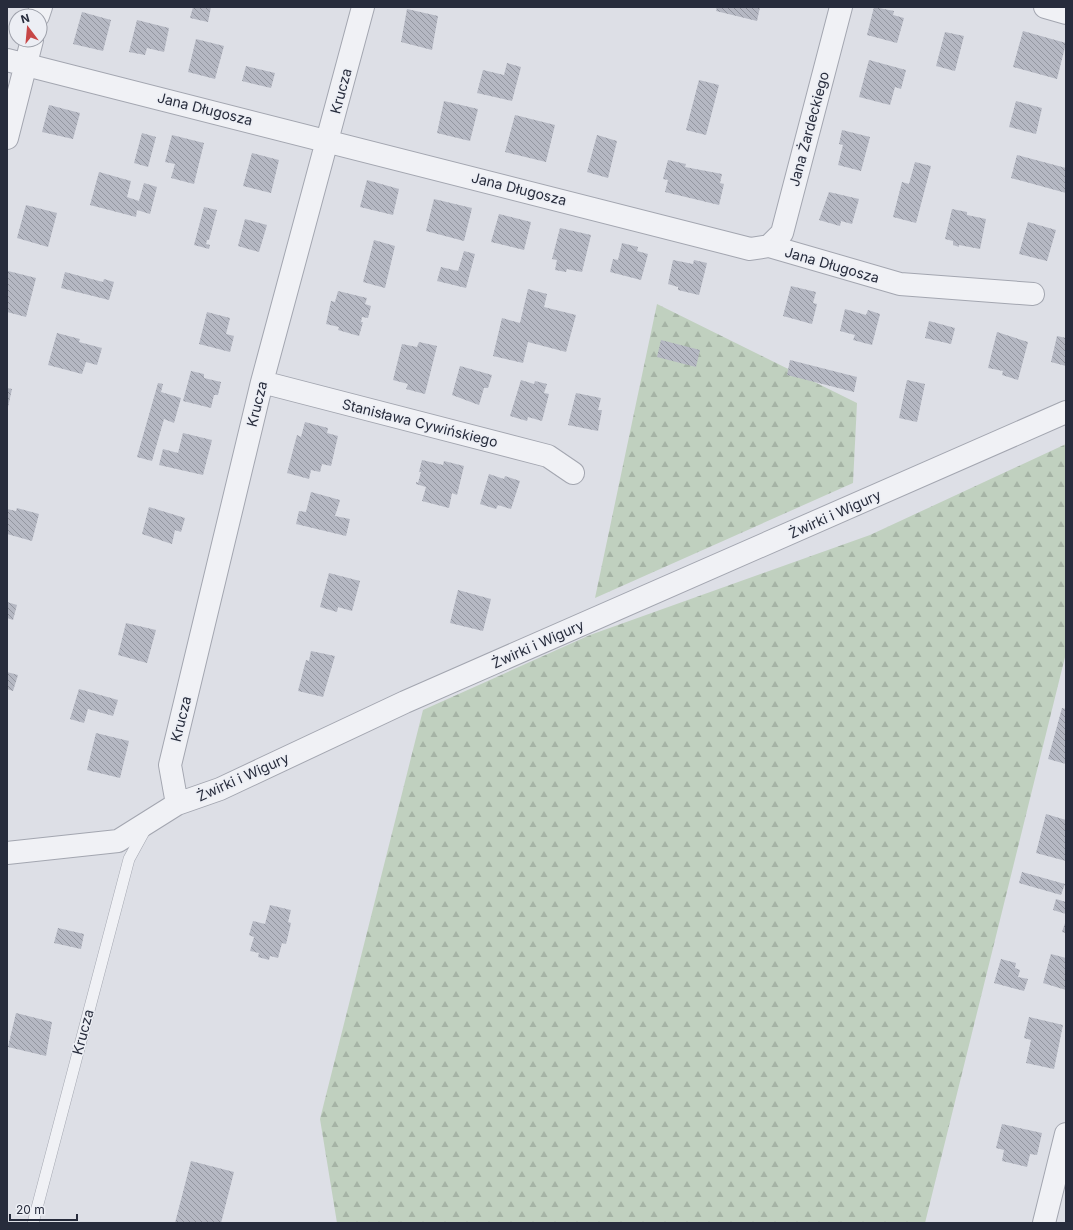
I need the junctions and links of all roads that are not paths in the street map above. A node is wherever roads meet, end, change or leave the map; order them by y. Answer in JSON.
{"nodes":[{"id":1,"x":363,"y":7,"type":"edge"},
{"id":2,"x":841,"y":7,"type":"edge"},
{"id":3,"x":1045,"y":7,"type":"edge"},
{"id":4,"x":1066,"y":13,"type":"edge"},
{"id":5,"x":26,"y":48,"type":"edge"},
{"id":6,"x":16,"y":62,"type":"edge"},
{"id":7,"x":7,"y":138,"type":"edge"},
{"id":8,"x":329,"y":140,"type":"junction"},
{"id":9,"x":769,"y":246,"type":"junction"},
{"id":10,"x":1033,"y":294,"type":"dead end"},
{"id":11,"x":262,"y":382,"type":"junction"},
{"id":12,"x":1066,"y":412,"type":"edge"},
{"id":13,"x":573,"y":473,"type":"dead end"},
{"id":14,"x":176,"y":804,"type":"junction"},
{"id":15,"x":149,"y":822,"type":"junction"},
{"id":16,"x":7,"y":853,"type":"edge"},
{"id":17,"x":1066,"y":1134,"type":"edge"},
{"id":18,"x":33,"y":1223,"type":"edge"},
{"id":19,"x":1044,"y":1223,"type":"edge"}],
"edges":[{"from":1,"to":8,"type":"street","name":"Krucza"},
{"from":2,"to":9,"type":"street","name":"Jana Żardeckiego"},
{"from":3,"to":4,"type":"street"},
{"from":5,"to":6,"type":"street"},
{"from":6,"to":7,"type":"street"},
{"from":6,"to":8,"type":"street","name":"Jana Długosza"},
{"from":8,"to":9,"type":"street","name":"Jana Długosza"},
{"from":8,"to":11,"type":"street","name":"Krucza"},
{"from":9,"to":10,"type":"street","name":"Jana Długosza"},
{"from":11,"to":13,"type":"street","name":"Stanisława Cywińskiego"},
{"from":11,"to":14,"type":"street","name":"Krucza"},
{"from":12,"to":14,"type":"street","name":"Żwirki i Wigury"},
{"from":14,"to":15,"type":"street","name":"Żwirki i Wigury"},
{"from":15,"to":16,"type":"street","name":"Żwirki i Wigury"},
{"from":15,"to":18,"type":"lane","name":"Krucza"},
{"from":17,"to":19,"type":"street"}]}
